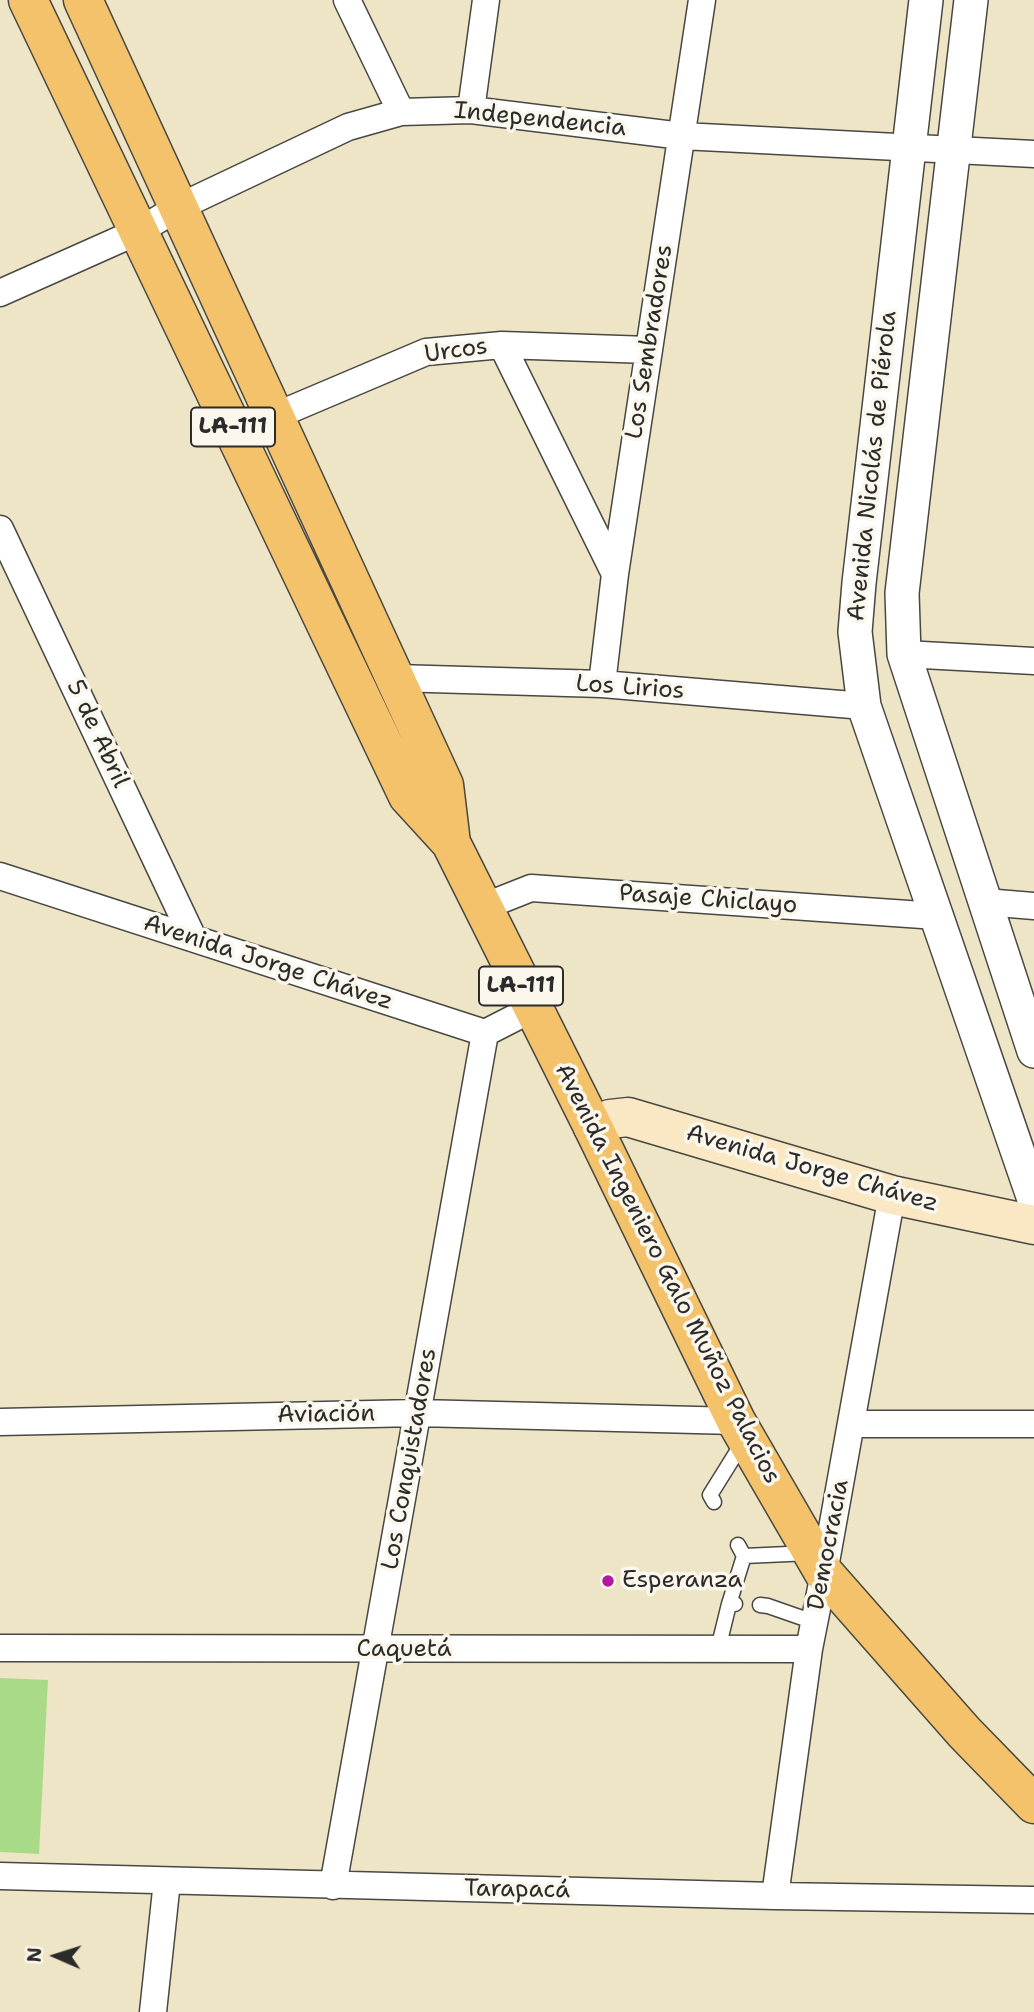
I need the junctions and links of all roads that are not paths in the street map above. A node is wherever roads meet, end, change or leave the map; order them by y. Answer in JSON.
{"nodes":[{"id":1,"x":29,"y":0,"type":"edge"},
{"id":2,"x":83,"y":0,"type":"edge"},
{"id":3,"x":347,"y":0,"type":"edge"},
{"id":4,"x":486,"y":0,"type":"edge"},
{"id":5,"x":702,"y":0,"type":"edge"},
{"id":6,"x":926,"y":0,"type":"edge"},
{"id":7,"x":971,"y":0,"type":"edge"},
{"id":8,"x":471,"y":110,"type":"junction"},
{"id":9,"x":401,"y":112,"type":"junction"},
{"id":10,"x":682,"y":136,"type":"junction"},
{"id":11,"x":909,"y":146,"type":"junction"},
{"id":12,"x":954,"y":150,"type":"junction"},
{"id":13,"x":1034,"y":154,"type":"edge"},
{"id":14,"x":179,"y":207,"type":"junction"},
{"id":15,"x":139,"y":231,"type":"junction"},
{"id":16,"x":0,"y":293,"type":"edge"},
{"id":17,"x":502,"y":345,"type":"junction"},
{"id":18,"x":649,"y":350,"type":"junction"},
{"id":19,"x":275,"y":416,"type":"junction"},
{"id":20,"x":0,"y":529,"type":"edge"},
{"id":21,"x":614,"y":574,"type":"junction"},
{"id":22,"x":904,"y":654,"type":"junction"},
{"id":23,"x":1034,"y":661,"type":"edge"},
{"id":24,"x":396,"y":678,"type":"junction"},
{"id":25,"x":602,"y":684,"type":"junction"},
{"id":26,"x":864,"y":706,"type":"junction"},
{"id":27,"x":451,"y":843,"type":"junction"},
{"id":28,"x":0,"y":876,"type":"edge"},
{"id":29,"x":985,"y":902,"type":"junction"},
{"id":30,"x":1034,"y":906,"type":"edge"},
{"id":31,"x":483,"y":907,"type":"junction"},
{"id":32,"x":937,"y":916,"type":"junction"},
{"id":33,"x":193,"y":939,"type":"junction"},
{"id":34,"x":532,"y":1009,"type":"junction"},
{"id":35,"x":485,"y":1033,"type":"junction"},
{"id":36,"x":1034,"y":1051,"type":"edge"},
{"id":37,"x":593,"y":1127,"type":"junction"},
{"id":38,"x":892,"y":1195,"type":"junction"},
{"id":39,"x":1034,"y":1199,"type":"edge"},
{"id":40,"x":1034,"y":1225,"type":"edge"},
{"id":41,"x":418,"y":1413,"type":"junction"},
{"id":42,"x":0,"y":1422,"type":"edge"},
{"id":43,"x":851,"y":1424,"type":"junction"},
{"id":44,"x":1034,"y":1424,"type":"edge"},
{"id":45,"x":741,"y":1430,"type":"junction"},
{"id":46,"x":714,"y":1502,"type":"dead end"},
{"id":47,"x":819,"y":1563,"type":"junction"},
{"id":48,"x":760,"y":1605,"type":"dead end"},
{"id":49,"x":814,"y":1622,"type":"junction"},
{"id":50,"x":0,"y":1648,"type":"edge"},
{"id":51,"x":718,"y":1649,"type":"junction"},
{"id":52,"x":809,"y":1649,"type":"junction"},
{"id":53,"x":376,"y":1650,"type":"junction"},
{"id":54,"x":1034,"y":1804,"type":"edge"},
{"id":55,"x":0,"y":1876,"type":"edge"},
{"id":56,"x":167,"y":1881,"type":"junction"},
{"id":57,"x":333,"y":1885,"type":"junction"},
{"id":58,"x":775,"y":1896,"type":"junction"},
{"id":59,"x":1034,"y":1900,"type":"edge"},
{"id":60,"x":153,"y":2012,"type":"edge"}],
"edges":[{"from":1,"to":15,"type":"main road","name":"Avenida Ingeniero Galo Muñoz Palacios","number":"LA-111"},
{"from":2,"to":14,"type":"main road","name":"Avenida Ingeniero Galo Muñoz Palacios","number":"LA-111"},
{"from":3,"to":9,"type":"street"},
{"from":4,"to":8,"type":"street"},
{"from":5,"to":10,"type":"street","name":"Los Sembradores"},
{"from":6,"to":11,"type":"street","name":"Avenida Nicolás de Piérola"},
{"from":7,"to":12,"type":"street","name":"Avenida Nicolás de Piérola"},
{"from":8,"to":9,"type":"street","name":"Independencia"},
{"from":8,"to":10,"type":"street","name":"Independencia"},
{"from":9,"to":14,"type":"street","name":"Independencia"},
{"from":10,"to":11,"type":"street","name":"Independencia"},
{"from":10,"to":18,"type":"street","name":"Los Sembradores"},
{"from":11,"to":12,"type":"street","name":"Independencia"},
{"from":11,"to":26,"type":"street","name":"Avenida Nicolás de Piérola"},
{"from":12,"to":13,"type":"street","name":"Independencia"},
{"from":12,"to":22,"type":"street","name":"Avenida Nicolás de Piérola"},
{"from":14,"to":15,"type":"street","name":"Independencia"},
{"from":14,"to":19,"type":"main road","name":"Avenida Ingeniero Galo Muñoz Palacios","number":"LA-111"},
{"from":15,"to":16,"type":"street","name":"Independencia"},
{"from":15,"to":27,"type":"main road","name":"Avenida Ingeniero Galo Muñoz Palacios","number":"LA-111"},
{"from":17,"to":18,"type":"street","name":"Urcos"},
{"from":17,"to":19,"type":"street","name":"Urcos"},
{"from":17,"to":21,"type":"street"},
{"from":18,"to":21,"type":"street","name":"Los Sembradores"},
{"from":19,"to":24,"type":"main road","name":"Avenida Ingeniero Galo Muñoz Palacios","number":"LA-111"},
{"from":20,"to":33,"type":"street","name":"5 de Abril"},
{"from":21,"to":25,"type":"street","name":"Los Sembradores"},
{"from":22,"to":23,"type":"street"},
{"from":22,"to":29,"type":"street","name":"Avenida Nicolás de Piérola"},
{"from":24,"to":25,"type":"street","name":"Los Lirios"},
{"from":24,"to":27,"type":"main road","name":"Avenida Ingeniero Galo Muñoz Palacios","number":"LA-111"},
{"from":25,"to":26,"type":"street","name":"Los Lirios"},
{"from":26,"to":32,"type":"street","name":"Avenida Nicolás de Piérola"},
{"from":27,"to":31,"type":"main road","name":"Avenida Ingeniero Galo Muñoz Palacios","number":"LA-111"},
{"from":28,"to":33,"type":"street","name":"Avenida Jorge Chávez"},
{"from":29,"to":30,"type":"street"},
{"from":29,"to":36,"type":"street","name":"Avenida Nicolás de Piérola"},
{"from":31,"to":32,"type":"street","name":"Pasaje Chiclayo"},
{"from":31,"to":34,"type":"main road","name":"Avenida Ingeniero Galo Muñoz Palacios","number":"LA-111"},
{"from":32,"to":39,"type":"street","name":"Avenida Nicolás de Piérola"},
{"from":33,"to":35,"type":"street","name":"Avenida Jorge Chávez"},
{"from":34,"to":35,"type":"street"},
{"from":34,"to":37,"type":"main road","name":"Avenida Ingeniero Galo Muñoz Palacios","number":"LA-111"},
{"from":35,"to":41,"type":"street","name":"Los Conquistadores"},
{"from":37,"to":38,"type":"main road","name":"Avenida Jorge Chávez"},
{"from":37,"to":45,"type":"main road","name":"Avenida Ingeniero Galo Muñoz Palacios"},
{"from":38,"to":40,"type":"main road","name":"Avenida Jorge Chávez"},
{"from":38,"to":43,"type":"street","name":"Democracia"},
{"from":41,"to":42,"type":"street","name":"Aviación"},
{"from":41,"to":45,"type":"street","name":"Aviación"},
{"from":41,"to":53,"type":"street","name":"Los Conquistadores"},
{"from":43,"to":44,"type":"street"},
{"from":43,"to":47,"type":"street","name":"Democracia"},
{"from":45,"to":46,"type":"lane"},
{"from":45,"to":47,"type":"main road","name":"Avenida Ingeniero Galo Muñoz Palacios"},
{"from":47,"to":49,"type":"street","name":"Democracia"},
{"from":47,"to":51,"type":"lane"},
{"from":47,"to":54,"type":"main road","name":"Avenida Ingeniero Galo Muñoz Palacios"},
{"from":48,"to":49,"type":"lane"},
{"from":49,"to":52,"type":"street","name":"Democracia"},
{"from":50,"to":53,"type":"street","name":"Caquetá"},
{"from":51,"to":52,"type":"street","name":"Caquetá"},
{"from":51,"to":53,"type":"street","name":"Caquetá"},
{"from":52,"to":58,"type":"street","name":"Democracia"},
{"from":53,"to":57,"type":"street","name":"Los Conquistadores"},
{"from":55,"to":56,"type":"street","name":"Tarapacá"},
{"from":56,"to":57,"type":"street","name":"Tarapacá"},
{"from":56,"to":60,"type":"street"},
{"from":57,"to":58,"type":"street","name":"Tarapacá"},
{"from":58,"to":59,"type":"street","name":"Tarapacá"}]}
